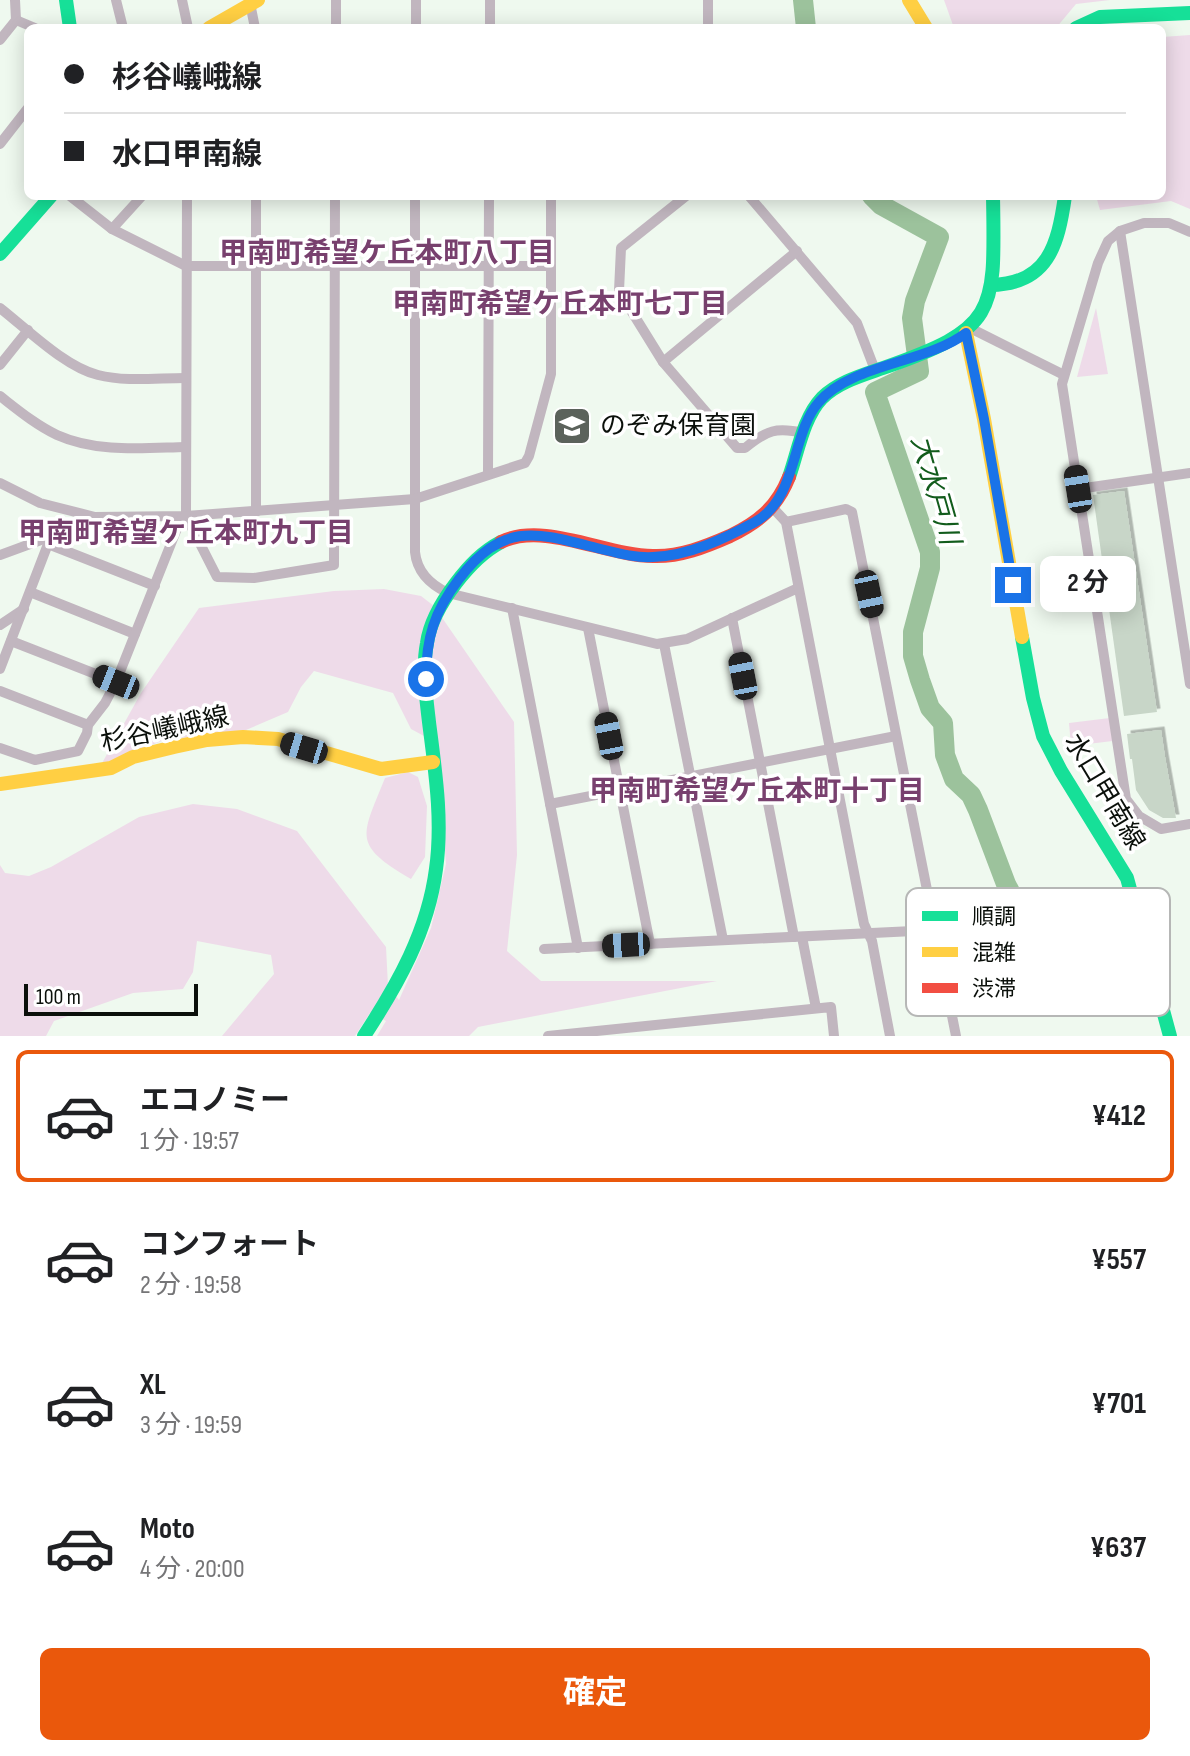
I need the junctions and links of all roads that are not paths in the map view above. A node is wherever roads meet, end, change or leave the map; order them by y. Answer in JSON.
{"nodes":[{"id":1,"x":15,"y":0,"type":"edge"},
{"id":2,"x":66,"y":0,"type":"edge"},
{"id":3,"x":116,"y":0,"type":"edge"},
{"id":4,"x":182,"y":0,"type":"edge"},
{"id":5,"x":336,"y":0,"type":"edge"},
{"id":6,"x":416,"y":0,"type":"edge"},
{"id":7,"x":490,"y":0,"type":"edge"},
{"id":8,"x":708,"y":0,"type":"edge"},
{"id":9,"x":909,"y":0,"type":"edge"},
{"id":10,"x":254,"y":1,"type":"edge"},
{"id":11,"x":1190,"y":13,"type":"edge"},
{"id":12,"x":16,"y":20,"type":"junction"},
{"id":13,"x":26,"y":24,"type":"edge"},
{"id":14,"x":69,"y":24,"type":"edge"},
{"id":15,"x":122,"y":24,"type":"edge"},
{"id":16,"x":187,"y":24,"type":"edge"},
{"id":17,"x":216,"y":24,"type":"edge"},
{"id":18,"x":255,"y":24,"type":"edge"},
{"id":19,"x":336,"y":24,"type":"edge"},
{"id":20,"x":416,"y":24,"type":"edge"},
{"id":21,"x":490,"y":24,"type":"edge"},
{"id":22,"x":708,"y":24,"type":"edge"},
{"id":23,"x":924,"y":24,"type":"edge"},
{"id":24,"x":1083,"y":24,"type":"edge"},
{"id":25,"x":0,"y":40,"type":"edge"},
{"id":26,"x":24,"y":113,"type":"edge"},
{"id":27,"x":0,"y":144,"type":"edge"},
{"id":28,"x":47,"y":200,"type":"edge"},
{"id":29,"x":75,"y":200,"type":"edge"},
{"id":30,"x":138,"y":200,"type":"edge"},
{"id":31,"x":187,"y":200,"type":"edge"},
{"id":32,"x":256,"y":200,"type":"edge"},
{"id":33,"x":335,"y":200,"type":"edge"},
{"id":34,"x":415,"y":200,"type":"edge"},
{"id":35,"x":489,"y":200,"type":"edge"},
{"id":36,"x":551,"y":200,"type":"edge"},
{"id":37,"x":681,"y":200,"type":"edge"},
{"id":38,"x":752,"y":200,"type":"edge"},
{"id":39,"x":993,"y":200,"type":"edge"},
{"id":40,"x":1064,"y":200,"type":"edge"},
{"id":41,"x":112,"y":229,"type":"junction"},
{"id":42,"x":1120,"y":231,"type":"junction"},
{"id":43,"x":1190,"y":232,"type":"edge"},
{"id":44,"x":797,"y":251,"type":"junction"},
{"id":45,"x":0,"y":254,"type":"edge"},
{"id":46,"x":186,"y":266,"type":"junction"},
{"id":47,"x":256,"y":266,"type":"junction"},
{"id":48,"x":335,"y":266,"type":"junction"},
{"id":49,"x":415,"y":266,"type":"junction"},
{"id":50,"x":551,"y":266,"type":"junction"},
{"id":51,"x":489,"y":267,"type":"junction"},
{"id":52,"x":991,"y":285,"type":"junction"},
{"id":53,"x":0,"y":308,"type":"edge"},
{"id":54,"x":28,"y":330,"type":"junction"},
{"id":55,"x":968,"y":330,"type":"junction"},
{"id":56,"x":663,"y":362,"type":"junction"},
{"id":57,"x":0,"y":365,"type":"edge"},
{"id":58,"x":875,"y":370,"type":"junction"},
{"id":59,"x":1064,"y":375,"type":"junction"},
{"id":60,"x":185,"y":378,"type":"junction"},
{"id":61,"x":0,"y":396,"type":"edge"},
{"id":62,"x":804,"y":433,"type":"junction"},
{"id":63,"x":186,"y":447,"type":"junction"},
{"id":64,"x":1190,"y":473,"type":"edge"},
{"id":65,"x":488,"y":474,"type":"junction"},
{"id":66,"x":1157,"y":478,"type":"junction"},
{"id":67,"x":0,"y":483,"type":"edge"},
{"id":68,"x":1078,"y":489,"type":"junction"},
{"id":69,"x":415,"y":499,"type":"junction"},
{"id":70,"x":335,"y":506,"type":"junction"},
{"id":71,"x":773,"y":508,"type":"junction"},
{"id":72,"x":256,"y":512,"type":"junction"},
{"id":73,"x":186,"y":516,"type":"junction"},
{"id":74,"x":95,"y":517,"type":"junction"},
{"id":75,"x":786,"y":522,"type":"junction"},
{"id":76,"x":48,"y":540,"type":"junction"},
{"id":77,"x":0,"y":555,"type":"edge"},
{"id":78,"x":155,"y":586,"type":"junction"},
{"id":79,"x":798,"y":588,"type":"junction"},
{"id":80,"x":30,"y":592,"type":"junction"},
{"id":81,"x":448,"y":593,"type":"junction"},
{"id":82,"x":512,"y":608,"type":"junction"},
{"id":83,"x":24,"y":609,"type":"junction"},
{"id":84,"x":732,"y":618,"type":"junction"},
{"id":85,"x":0,"y":625,"type":"edge"},
{"id":86,"x":588,"y":628,"type":"junction"},
{"id":87,"x":135,"y":634,"type":"junction"},
{"id":88,"x":11,"y":641,"type":"junction"},
{"id":89,"x":664,"y":644,"type":"junction"},
{"id":90,"x":0,"y":669,"type":"edge"},
{"id":91,"x":116,"y":682,"type":"junction"},
{"id":92,"x":1190,"y":684,"type":"edge"},
{"id":93,"x":0,"y":691,"type":"edge"},
{"id":94,"x":88,"y":725,"type":"junction"},
{"id":95,"x":896,"y":736,"type":"junction"},
{"id":96,"x":830,"y":747,"type":"junction"},
{"id":97,"x":0,"y":748,"type":"edge"},
{"id":98,"x":760,"y":761,"type":"junction"},
{"id":99,"x":433,"y":762,"type":"junction"},
{"id":100,"x":690,"y":776,"type":"junction"},
{"id":101,"x":0,"y":784,"type":"edge"},
{"id":102,"x":619,"y":790,"type":"junction"},
{"id":103,"x":550,"y":804,"type":"junction"},
{"id":104,"x":1190,"y":824,"type":"edge"},
{"id":105,"x":926,"y":888,"type":"edge"},
{"id":106,"x":1130,"y":888,"type":"edge"},
{"id":107,"x":906,"y":931,"type":"edge"},
{"id":108,"x":868,"y":933,"type":"junction"},
{"id":109,"x":798,"y":937,"type":"junction"},
{"id":110,"x":723,"y":940,"type":"junction"},
{"id":111,"x":650,"y":944,"type":"junction"},
{"id":112,"x":578,"y":948,"type":"junction"},
{"id":113,"x":544,"y":949,"type":"dead end"},
{"id":114,"x":816,"y":1008,"type":"junction"},
{"id":115,"x":952,"y":1016,"type":"edge"},
{"id":116,"x":1165,"y":1016,"type":"edge"},
{"id":117,"x":364,"y":1036,"type":"edge"},
{"id":118,"x":548,"y":1036,"type":"edge"},
{"id":119,"x":834,"y":1036,"type":"edge"},
{"id":120,"x":890,"y":1036,"type":"edge"},
{"id":121,"x":956,"y":1036,"type":"edge"},
{"id":122,"x":1170,"y":1036,"type":"edge"}],
"edges":[{"from":1,"to":12,"type":"street"},
{"from":2,"to":14,"type":"main road"},
{"from":3,"to":15,"type":"street"},
{"from":4,"to":16,"type":"street"},
{"from":5,"to":19,"type":"street"},
{"from":6,"to":20,"type":"street"},
{"from":7,"to":21,"type":"street"},
{"from":8,"to":22,"type":"street"},
{"from":9,"to":23,"type":"main road"},
{"from":10,"to":17,"type":"main road"},
{"from":10,"to":18,"type":"street"},
{"from":11,"to":24,"type":"main road"},
{"from":12,"to":13,"type":"street"},
{"from":12,"to":25,"type":"street"},
{"from":26,"to":27,"type":"street"},
{"from":28,"to":45,"type":"main road"},
{"from":29,"to":41,"type":"street"},
{"from":30,"to":41,"type":"street"},
{"from":31,"to":46,"type":"street"},
{"from":32,"to":47,"type":"street"},
{"from":33,"to":48,"type":"street"},
{"from":34,"to":49,"type":"street"},
{"from":35,"to":51,"type":"street"},
{"from":36,"to":50,"type":"street"},
{"from":37,"to":56,"type":"street"},
{"from":38,"to":44,"type":"street"},
{"from":39,"to":52,"type":"main road"},
{"from":40,"to":52,"type":"main road"},
{"from":41,"to":46,"type":"street"},
{"from":42,"to":43,"type":"street"},
{"from":42,"to":59,"type":"street"},
{"from":42,"to":66,"type":"street"},
{"from":44,"to":56,"type":"street"},
{"from":44,"to":58,"type":"street"},
{"from":46,"to":47,"type":"street"},
{"from":46,"to":60,"type":"street"},
{"from":47,"to":48,"type":"street"},
{"from":47,"to":72,"type":"street"},
{"from":48,"to":49,"type":"street"},
{"from":48,"to":70,"type":"street"},
{"from":49,"to":51,"type":"street"},
{"from":49,"to":69,"type":"street"},
{"from":50,"to":51,"type":"street"},
{"from":50,"to":65,"type":"street"},
{"from":51,"to":65,"type":"street"},
{"from":52,"to":55,"type":"main road"},
{"from":53,"to":54,"type":"street"},
{"from":54,"to":57,"type":"street"},
{"from":54,"to":60,"type":"street"},
{"from":55,"to":58,"type":"main road"},
{"from":55,"to":59,"type":"street"},
{"from":55,"to":106,"type":"main road","name":"水口甲南線"},
{"from":56,"to":62,"type":"street"},
{"from":58,"to":62,"type":"main road"},
{"from":59,"to":68,"type":"street"},
{"from":60,"to":63,"type":"street"},
{"from":61,"to":63,"type":"street"},
{"from":62,"to":71,"type":"main road"},
{"from":63,"to":73,"type":"street"},
{"from":64,"to":66,"type":"street"},
{"from":65,"to":69,"type":"street"},
{"from":66,"to":68,"type":"street"},
{"from":66,"to":92,"type":"street"},
{"from":67,"to":74,"type":"street"},
{"from":68,"to":104,"type":"street"},
{"from":69,"to":70,"type":"street"},
{"from":69,"to":81,"type":"street"},
{"from":70,"to":72,"type":"street"},
{"from":70,"to":73,"type":"street"},
{"from":71,"to":75,"type":"street"},
{"from":71,"to":81,"type":"main road"},
{"from":72,"to":73,"type":"street"},
{"from":73,"to":74,"type":"street"},
{"from":73,"to":78,"type":"street"},
{"from":74,"to":76,"type":"street"},
{"from":75,"to":79,"type":"street"},
{"from":75,"to":95,"type":"street"},
{"from":76,"to":77,"type":"street"},
{"from":76,"to":78,"type":"street"},
{"from":76,"to":80,"type":"street"},
{"from":78,"to":87,"type":"street"},
{"from":79,"to":84,"type":"street"},
{"from":79,"to":96,"type":"street"},
{"from":80,"to":83,"type":"street"},
{"from":80,"to":87,"type":"street"},
{"from":81,"to":82,"type":"street"},
{"from":81,"to":99,"type":"main road"},
{"from":82,"to":86,"type":"street"},
{"from":82,"to":103,"type":"street"},
{"from":83,"to":85,"type":"street"},
{"from":83,"to":88,"type":"street"},
{"from":84,"to":89,"type":"street"},
{"from":84,"to":98,"type":"street"},
{"from":86,"to":89,"type":"street"},
{"from":86,"to":102,"type":"street"},
{"from":87,"to":91,"type":"street"},
{"from":88,"to":90,"type":"street"},
{"from":88,"to":91,"type":"street"},
{"from":89,"to":100,"type":"street"},
{"from":91,"to":94,"type":"street"},
{"from":93,"to":94,"type":"street"},
{"from":94,"to":97,"type":"street"},
{"from":95,"to":96,"type":"street"},
{"from":95,"to":105,"type":"street"},
{"from":96,"to":98,"type":"street"},
{"from":96,"to":108,"type":"street"},
{"from":98,"to":100,"type":"street"},
{"from":98,"to":109,"type":"street"},
{"from":99,"to":101,"type":"main road","name":"杉谷嶬峨線"},
{"from":99,"to":117,"type":"main road"},
{"from":100,"to":102,"type":"street"},
{"from":100,"to":110,"type":"street"},
{"from":102,"to":103,"type":"street"},
{"from":102,"to":111,"type":"street"},
{"from":103,"to":112,"type":"street"},
{"from":107,"to":108,"type":"street"},
{"from":108,"to":109,"type":"street"},
{"from":108,"to":120,"type":"street"},
{"from":109,"to":110,"type":"street"},
{"from":109,"to":114,"type":"street"},
{"from":110,"to":111,"type":"street"},
{"from":111,"to":112,"type":"street"},
{"from":112,"to":113,"type":"street"},
{"from":114,"to":118,"type":"street"},
{"from":114,"to":119,"type":"street"},
{"from":115,"to":121,"type":"street"},
{"from":116,"to":122,"type":"main road","name":"水口甲南線"}]}
